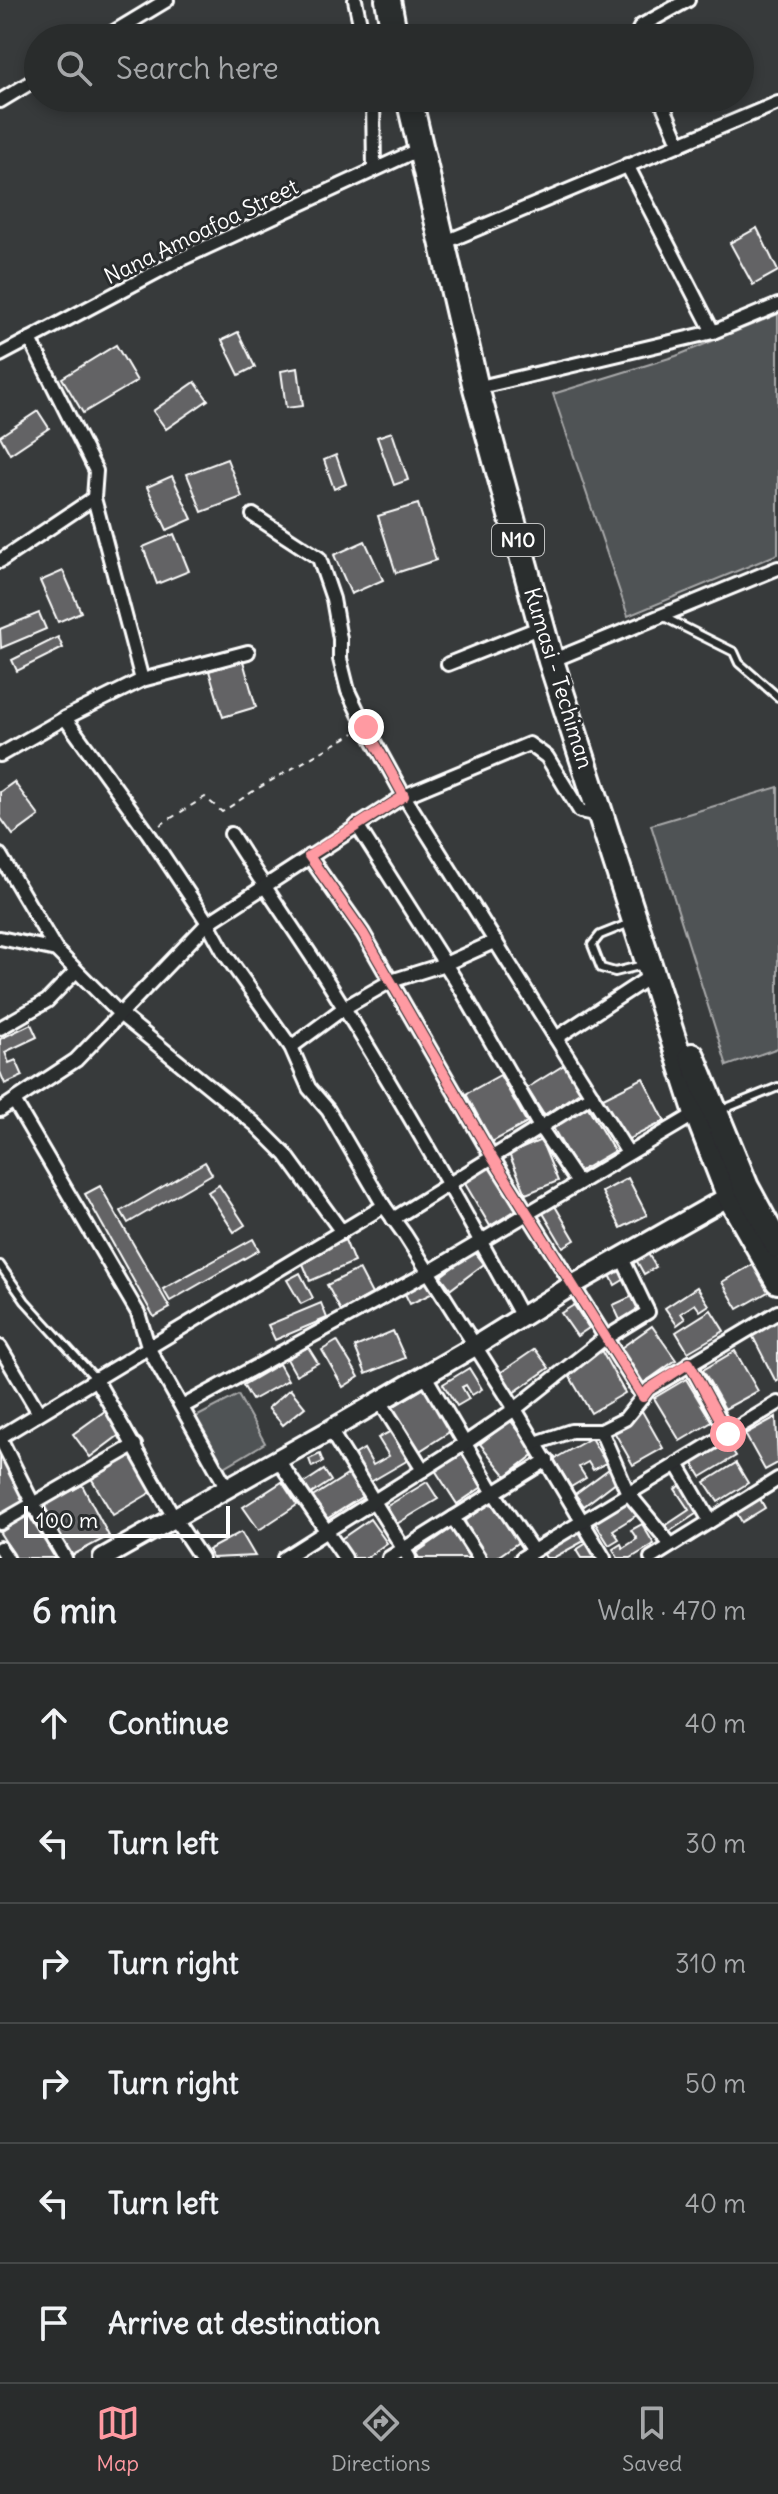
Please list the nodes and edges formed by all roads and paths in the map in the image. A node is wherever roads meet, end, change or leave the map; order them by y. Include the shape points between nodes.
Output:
1 (167, 0) edge
2 (355, 0) edge
3 (388, 0) edge
4 (688, 0) edge
5 (127, 24) edge
6 (360, 24) edge
7 (392, 24) edge
8 (645, 24) edge
9 (24, 86) edge
10 (0, 101) edge
11 (778, 103) edge
12 (373, 112) edge
13 (413, 112) edge
14 (666, 112) edge
15 (680, 145) junction
16 (422, 148) junction
17 (627, 165) junction
18 (374, 170) junction
19 (443, 243) junction
20 (778, 305) edge
21 (713, 332) junction
22 (30, 339) junction
23 (0, 355) edge
24 (476, 388) junction
25 (94, 498) junction
26 (253, 515) dead end
27 (0, 561) edge
28 (778, 568) edge
29 (658, 615) junction
30 (541, 627) junction
31 (248, 652) dead end
32 (551, 661) junction
33 (448, 664) dead end
34 (142, 680) junction
35 (778, 697) edge
36 (65, 718) junction
37 (366, 727) junction
38 (0, 755) edge
39 (404, 796) junction
40 (603, 816) junction
41 (357, 825) junction
42 (148, 833) junction
43 (231, 834) dead end
44 (0, 855) edge
45 (309, 856) junction
46 (263, 887) junction
47 (636, 921) junction
48 (208, 923) junction
49 (0, 938) edge
50 (496, 941) junction
51 (56, 950) junction
52 (445, 964) junction
53 (652, 968) junction
54 (76, 971) junction
55 (391, 981) junction
56 (344, 1009) junction
57 (121, 1015) junction
58 (0, 1028) edge
59 (556, 1038) junction
60 (291, 1047) junction
61 (778, 1087) edge
62 (592, 1095) junction
63 (14, 1101) junction
64 (0, 1110) edge
65 (706, 1113) junction
66 (540, 1127) junction
67 (628, 1153) junction
68 (492, 1157) junction
69 (578, 1183) junction
70 (448, 1185) junction
71 (737, 1191) junction
72 (384, 1206) junction
73 (529, 1213) junction
74 (393, 1219) junction
75 (342, 1232) junction
76 (481, 1241) junction
77 (778, 1246) edge
78 (622, 1258) junction
79 (0, 1265) edge
80 (429, 1272) junction
81 (778, 1281) edge
82 (571, 1286) junction
83 (778, 1312) edge
84 (522, 1317) junction
85 (606, 1339) junction
86 (475, 1346) junction
87 (0, 1347) edge
88 (149, 1349) junction
89 (689, 1363) junction
90 (424, 1374) junction
91 (95, 1378) junction
92 (643, 1397) junction
93 (380, 1401) junction
94 (778, 1403) edge
95 (182, 1407) junction
96 (515, 1409) junction
97 (39, 1413) junction
98 (330, 1430) junction
99 (601, 1431) junction
100 (728, 1434) junction
101 (0, 1438) edge
102 (536, 1443) junction
103 (464, 1444) junction
104 (135, 1445) junction
105 (278, 1460) junction
106 (547, 1460) junction
107 (677, 1464) junction
108 (423, 1470) junction
109 (778, 1479) edge
110 (227, 1488) junction
111 (494, 1493) junction
112 (628, 1493) junction
113 (373, 1503) junction
114 (33, 1504) junction
115 (453, 1518) junction
116 (175, 1519) junction
117 (583, 1521) junction
118 (710, 1521) junction
119 (0, 1523) edge
120 (327, 1531) junction
121 (671, 1545) junction
122 (0, 1548) edge
123 (406, 1553) edge
124 (528, 1555) edge
125 (7, 1558) edge
126 (65, 1558) edge
127 (103, 1558) edge
128 (115, 1558) edge
129 (193, 1558) edge
130 (201, 1558) edge
131 (284, 1558) edge
132 (345, 1558) edge
133 (389, 1558) edge
134 (479, 1558) edge
135 (604, 1558) edge
136 (651, 1558) edge

1 - 5 street
2 - 6 street
3 - 7 highway
4 - 8 street
9 - 10 street
11 - 15 street
12 - 18 street
13 - 16 highway, Kumasi - Techiman / N10
14 - 15 street
15 - 17 street
16 - 18 street, Nana Amoafoa Street
16 - 19 highway, Kumasi - Techiman / N10
17 - 19 street
17 - 21 street
18 - 22 street, Nana Amoafoa Street via 179,260
19 - 24 highway, Kumasi - Techiman / N10
20 - 21 street
21 - 24 street
22 - 23 street, Nana Amoafoa Street
22 - 25 street via 96,471
24 - 30 highway, Kumasi - Techiman / N10
25 - 27 street
25 - 34 street
26 - 37 street via 319,558 333,599 348,691
28 - 29 street
29 - 32 street
29 - 35 lane via 734,652 739,663
30 - 32 highway, Kumasi - Techiman / N10
30 - 33 street
31 - 34 street
32 - 40 highway, Kumasi - Techiman / N10
34 - 36 street
36 - 38 street
36 - 42 street
37 - 39 street
37 - 42 path via 222,812 205,797
39 - 40 street via 529,744 547,757 580,811
39 - 41 street
39 - 50 street
40 - 47 highway, Kumasi - Techiman / N10
41 - 45 street
41 - 52 street
42 - 48 street
43 - 46 street
44 - 51 street
45 - 46 street
45 - 55 street
46 - 48 street
46 - 56 street
47 - 53 highway, Kumasi - Techiman / N10
47 - 53 lane via 600,935 592,945 601,968
48 - 57 street
48 - 60 street
49 - 51 street
50 - 52 street
50 - 59 street
51 - 54 street
52 - 55 street
52 - 66 street
53 - 59 street
53 - 65 highway, N10 via 680,1066
54 - 57 street
54 - 58 street via 47,1001
55 - 56 street
55 - 68 street
56 - 60 street
56 - 70 street
57 - 63 street via 76,1060
57 - 75 street via 255,1124 286,1155
59 - 62 street
60 - 72 street via 309,1088 328,1110
61 - 65 lane
62 - 66 street
62 - 67 street
63 - 64 street
63 - 88 street via 138,1313
65 - 67 street
65 - 71 highway, N10
66 - 68 street
66 - 69 street
67 - 69 street
68 - 70 street
68 - 73 street
69 - 73 street
70 - 74 street
70 - 76 street
71 - 77 highway, N10
71 - 78 street
71 - 81 highway, N10
72 - 74 street
72 - 75 street
73 - 76 street
73 - 82 street
74 - 80 street
75 - 88 street
76 - 80 street
76 - 84 street
78 - 82 street
78 - 85 street via 648,1312
79 - 91 lane via 25,1301
80 - 86 street
80 - 95 street
82 - 84 street
82 - 85 street
83 - 89 street
84 - 86 street
85 - 92 street
85 - 96 street
86 - 90 street
86 - 96 street
87 - 97 street
88 - 91 street
88 - 95 street
89 - 92 street
89 - 100 street
90 - 93 street
90 - 103 street
91 - 97 street
91 - 104 street
92 - 99 street via 625,1419
93 - 98 street
93 - 108 street
94 - 100 street
95 - 110 street
96 - 102 street
96 - 103 street
97 - 101 street
98 - 105 street
98 - 113 street
99 - 102 street via 571,1431
99 - 112 street
100 - 107 street
101 - 114 street
102 - 106 street
103 - 108 street
103 - 111 street
104 - 114 street
104 - 116 street
105 - 110 street
105 - 120 street
106 - 111 street
106 - 117 street
107 - 112 street
107 - 118 street
108 - 113 street
109 - 118 street
110 - 116 street
111 - 115 street
111 - 124 street
112 - 117 street
112 - 121 street
113 - 120 street
113 - 123 street
114 - 119 street
114 - 126 street
115 - 123 street
115 - 134 street
116 - 127 street
116 - 130 street
117 - 124 street
117 - 135 street
118 - 121 street
120 - 131 street
120 - 132 street
121 - 136 street
122 - 125 street
123 - 133 street
128 - 129 street via 173,1526

